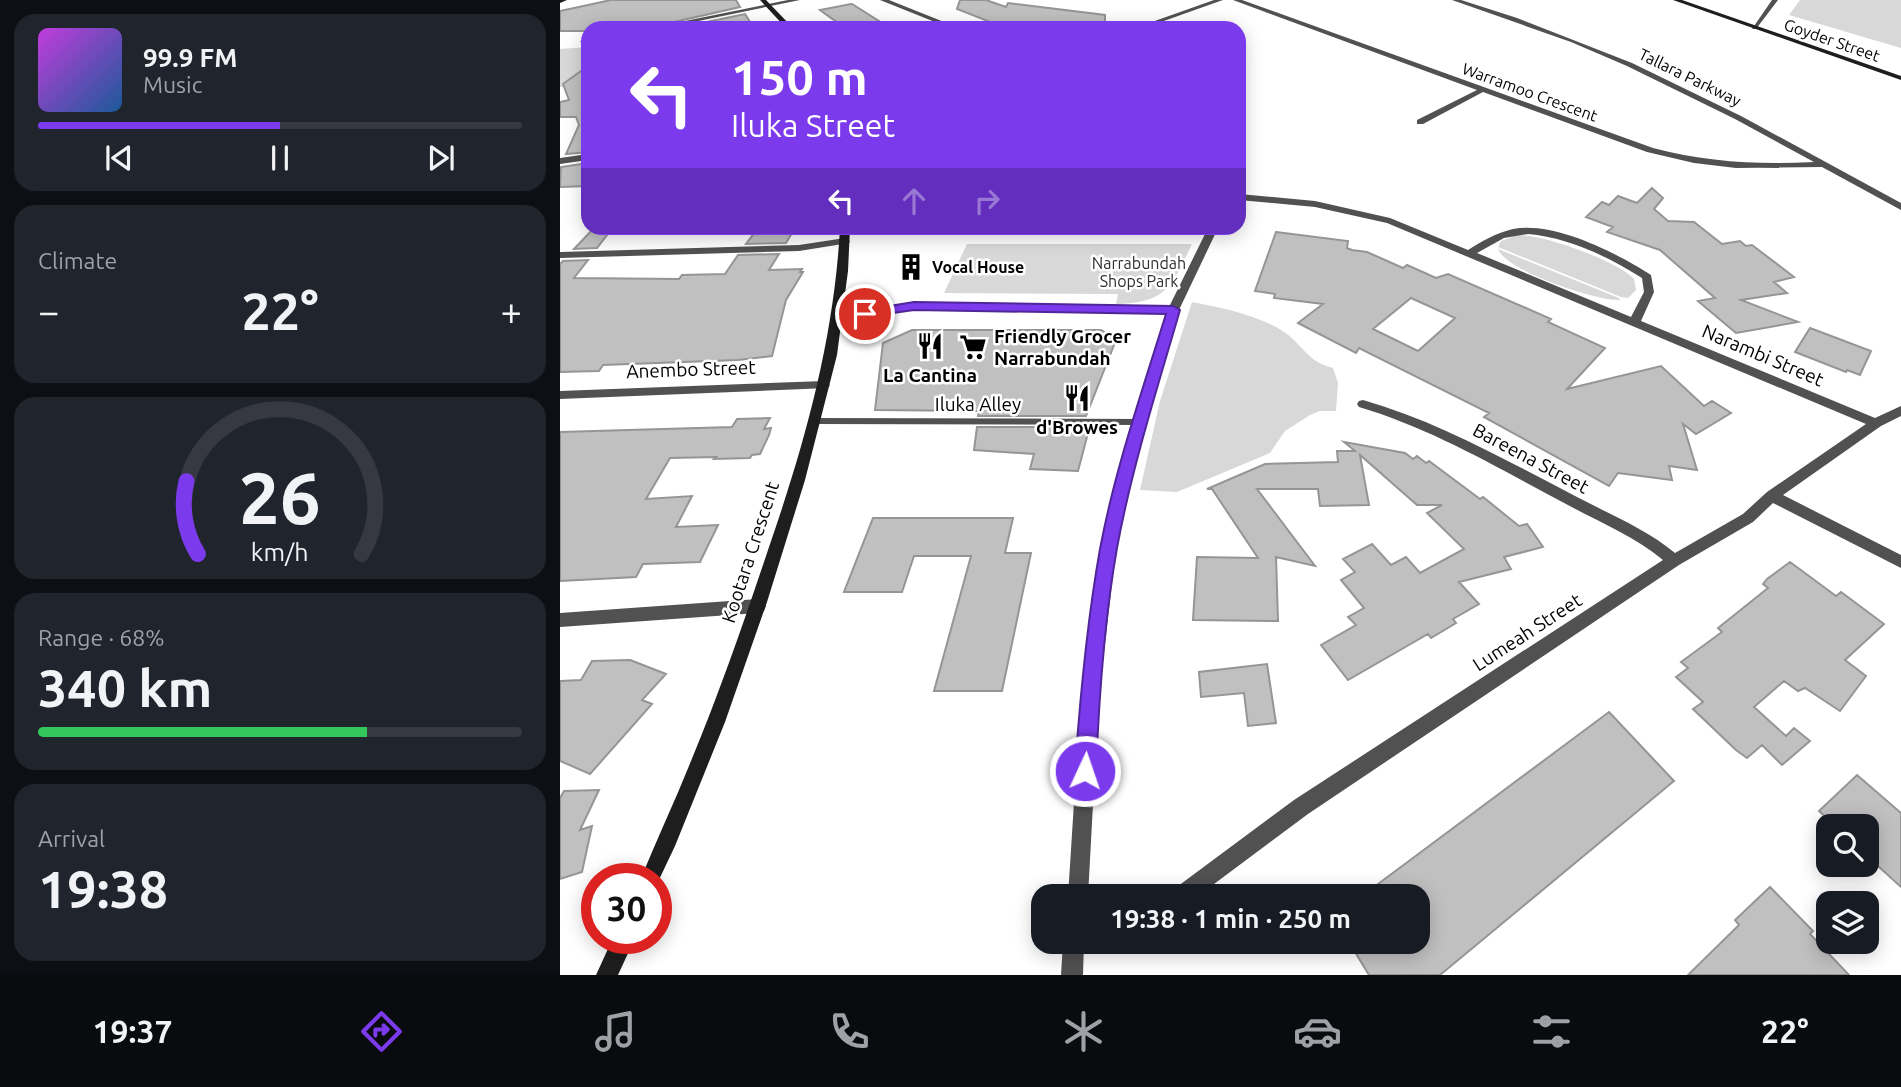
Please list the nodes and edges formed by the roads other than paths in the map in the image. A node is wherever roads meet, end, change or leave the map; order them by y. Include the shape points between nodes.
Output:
1 (763, 0) edge
2 (797, 0) edge
3 (883, 0) edge
4 (1220, 0) edge
5 (1236, 0) edge
6 (1455, 0) edge
7 (1676, 0) edge
8 (1775, 0) edge
9 (769, 5) junction
10 (689, 21) edge
11 (784, 21) edge
12 (938, 21) edge
13 (1158, 21) edge
14 (1754, 28) junction
15 (1901, 78) edge
16 (1482, 90) junction
17 (1420, 122) dead end
18 (581, 158) edge
19 (560, 161) edge
20 (1824, 163) junction
21 (1246, 198) edge
22 (1901, 207) edge
23 (842, 235) edge
24 (845, 235) edge
25 (1210, 235) edge
26 (1470, 253) junction
27 (560, 255) edge
28 (1173, 310) junction
29 (840, 317) junction
30 (1635, 321) junction
31 (824, 385) junction
32 (560, 395) edge
33 (1363, 404) dead end
34 (1901, 410) edge
35 (815, 421) junction
36 (1141, 422) junction
37 (1877, 423) junction
38 (1772, 496) junction
39 (1674, 561) junction
40 (1901, 562) edge
41 (758, 606) junction
42 (560, 620) edge
43 (658, 863) edge
44 (1079, 884) edge
45 (1197, 884) edge
46 (617, 954) edge
47 (1073, 954) edge
48 (607, 975) edge
49 (1072, 975) edge

1 - 9 street
2 - 9 street
3 - 12 street
4 - 13 street
5 - 16 street, Warramoo Crescent
6 - 20 street, Tallara Parkway via 1595,48 1728,110
7 - 14 street, Goyder Street
8 - 14 street
9 - 10 street
9 - 11 street
14 - 15 street, Goyder Street
16 - 17 street
16 - 20 street, Warramoo Crescent via 1687,160 1750,167
18 - 19 street
20 - 22 street, Tallara Parkway
21 - 26 street, Narambi Street via 1350,210
23 - 27 street via 799,248
24 - 29 street, Kootara Crescent
25 - 28 street
26 - 30 street, Narambi Street
26 - 30 street via 1499,235 1536,230 1605,254 1647,277 1649,292
28 - 29 street via 914,306
28 - 36 street
29 - 31 street, Kootara Crescent
30 - 37 street, Narambi Street
31 - 32 street, Anembo Street
31 - 35 street, Kootara Crescent
33 - 39 street, Bareena Street via 1438,430 1627,530
34 - 37 street, Lumeah Street
35 - 36 lane, Iluka Alley
35 - 41 street, Kootara Crescent
36 - 44 street via 1109,549 1090,695
37 - 38 street, Lumeah Street
38 - 39 street, Lumeah Street via 1748,518
38 - 40 street
39 - 45 street, Lumeah Street via 1301,807
41 - 42 street
41 - 43 street, Kootara Crescent via 693,786
46 - 48 street
47 - 49 street

